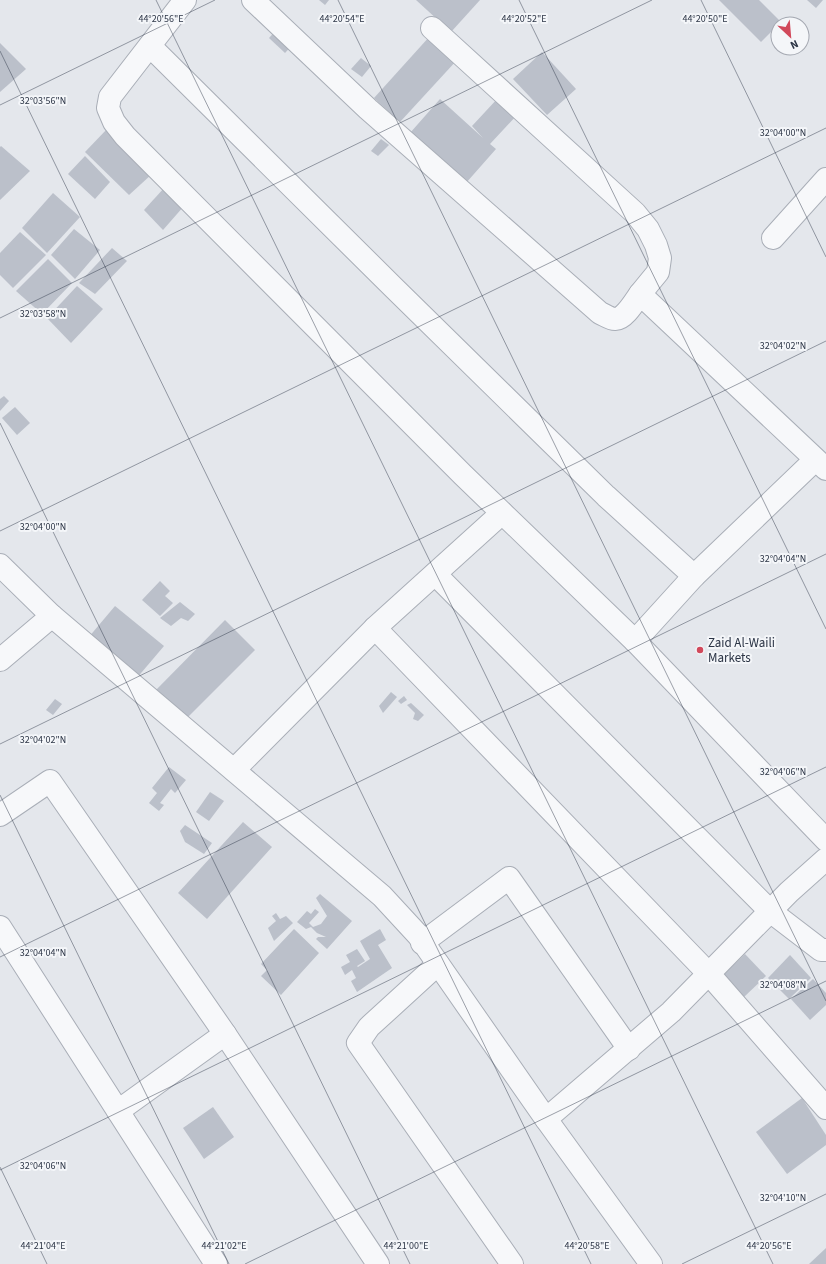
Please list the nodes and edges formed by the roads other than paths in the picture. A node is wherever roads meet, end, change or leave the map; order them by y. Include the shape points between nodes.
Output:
1 (253, 0) edge
2 (179, 2) edge
3 (432, 28) dead end
4 (150, 46) junction
5 (826, 179) edge
6 (773, 238) dead end
7 (640, 294) junction
8 (821, 464) edge
9 (502, 513) junction
10 (0, 565) edge
11 (436, 574) junction
12 (694, 576) junction
13 (52, 616) junction
14 (375, 628) junction
15 (635, 641) junction
16 (0, 660) edge
17 (234, 770) junction
18 (0, 815) edge
19 (826, 840) edge
20 (826, 859) edge
21 (770, 911) junction
22 (0, 927) edge
23 (422, 943) junction
24 (826, 950) edge
25 (438, 964) junction
26 (709, 974) junction
27 (225, 1034) junction
28 (629, 1049) junction
29 (826, 1108) edge
30 (118, 1111) junction
31 (546, 1119) junction
32 (216, 1264) edge
33 (378, 1264) edge
34 (512, 1264) edge
35 (651, 1264) edge

1 - 7 street via 368,109 600,313 616,320 622,317
2 - 4 street
3 - 7 street via 635,213 648,230 660,258 658,272
4 - 9 street via 110,97 108,108 114,122 125,136
4 - 12 street via 606,496
5 - 6 street
7 - 8 street
8 - 12 street
9 - 11 street
9 - 15 street
10 - 13 street
11 - 14 street
11 - 21 street
12 - 15 street
13 - 16 street
13 - 17 street
14 - 17 street
14 - 26 street
15 - 19 street
17 - 23 street via 382,896 418,935
18 - 27 street via 50,781
20 - 21 street
21 - 24 street via 821,950
21 - 26 street
22 - 30 street
23 - 25 street
23 - 28 street via 508,878
25 - 31 street
25 - 34 street via 369,1027 358,1044
26 - 28 street
26 - 29 street
27 - 30 street
27 - 33 street
28 - 31 street
30 - 32 street
31 - 35 street

